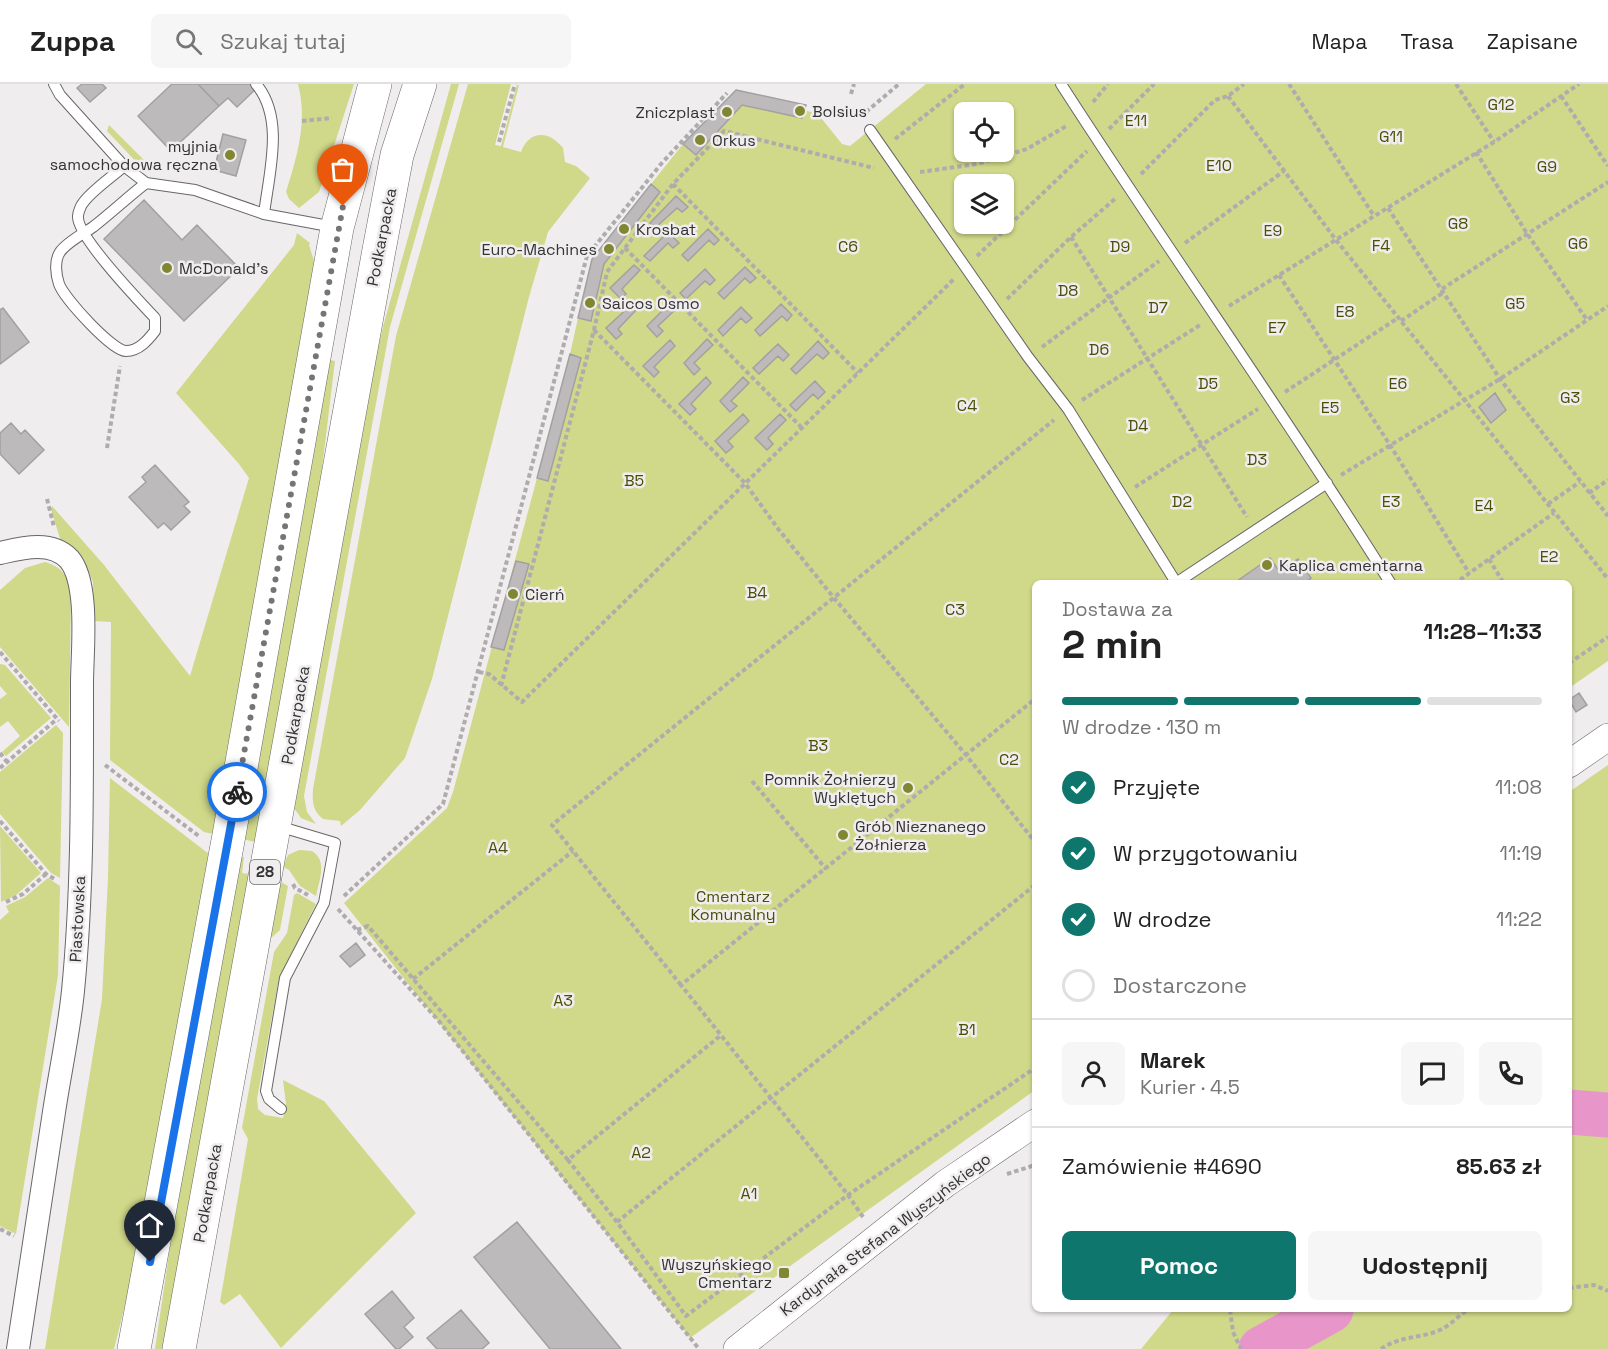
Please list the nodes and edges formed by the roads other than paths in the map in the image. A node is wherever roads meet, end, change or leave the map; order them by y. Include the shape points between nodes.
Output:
1 (54, 84) edge
2 (256, 84) edge
3 (375, 84) edge
4 (420, 84) edge
5 (1061, 84) edge
6 (870, 130) dead end
7 (124, 166) junction
8 (146, 183) junction
9 (264, 214) junction
10 (338, 228) junction
11 (84, 234) junction
12 (1327, 483) junction
13 (0, 552) edge
14 (1175, 580) edge
15 (1181, 580) edge
16 (1388, 580) edge
17 (1608, 737) edge
18 (1572, 762) edge
19 (275, 825) junction
20 (281, 1109) dead end
21 (1032, 1125) edge
22 (18, 1349) edge
23 (134, 1349) edge
24 (179, 1349) edge
25 (737, 1349) edge

1 - 7 lane
2 - 9 lane via 265,94 274,126
3 - 10 main road
4 - 19 main road, Podkarpacka / 28 via 397,155
5 - 12 lane
6 - 14 lane via 1068,409
7 - 8 lane
7 - 11 lane via 82,203 78,216
8 - 9 lane via 195,190
8 - 11 lane
9 - 10 lane
10 - 23 main road
11 - 11 lane via 154,318 155,331 137,349 123,351 113,346 59,284 56,267 60,253
12 - 15 lane
12 - 16 lane
13 - 22 street, Piastowska via 39,547 56,550 69,559 81,589 82,747 73,992
17 - 18 street
19 - 20 lane via 335,843 329,904 285,978 267,1091 269,1099
19 - 24 main road, Podkarpacka / 28
21 - 25 street, Kardynała Stefana Wyszyńskiego via 945,1184

